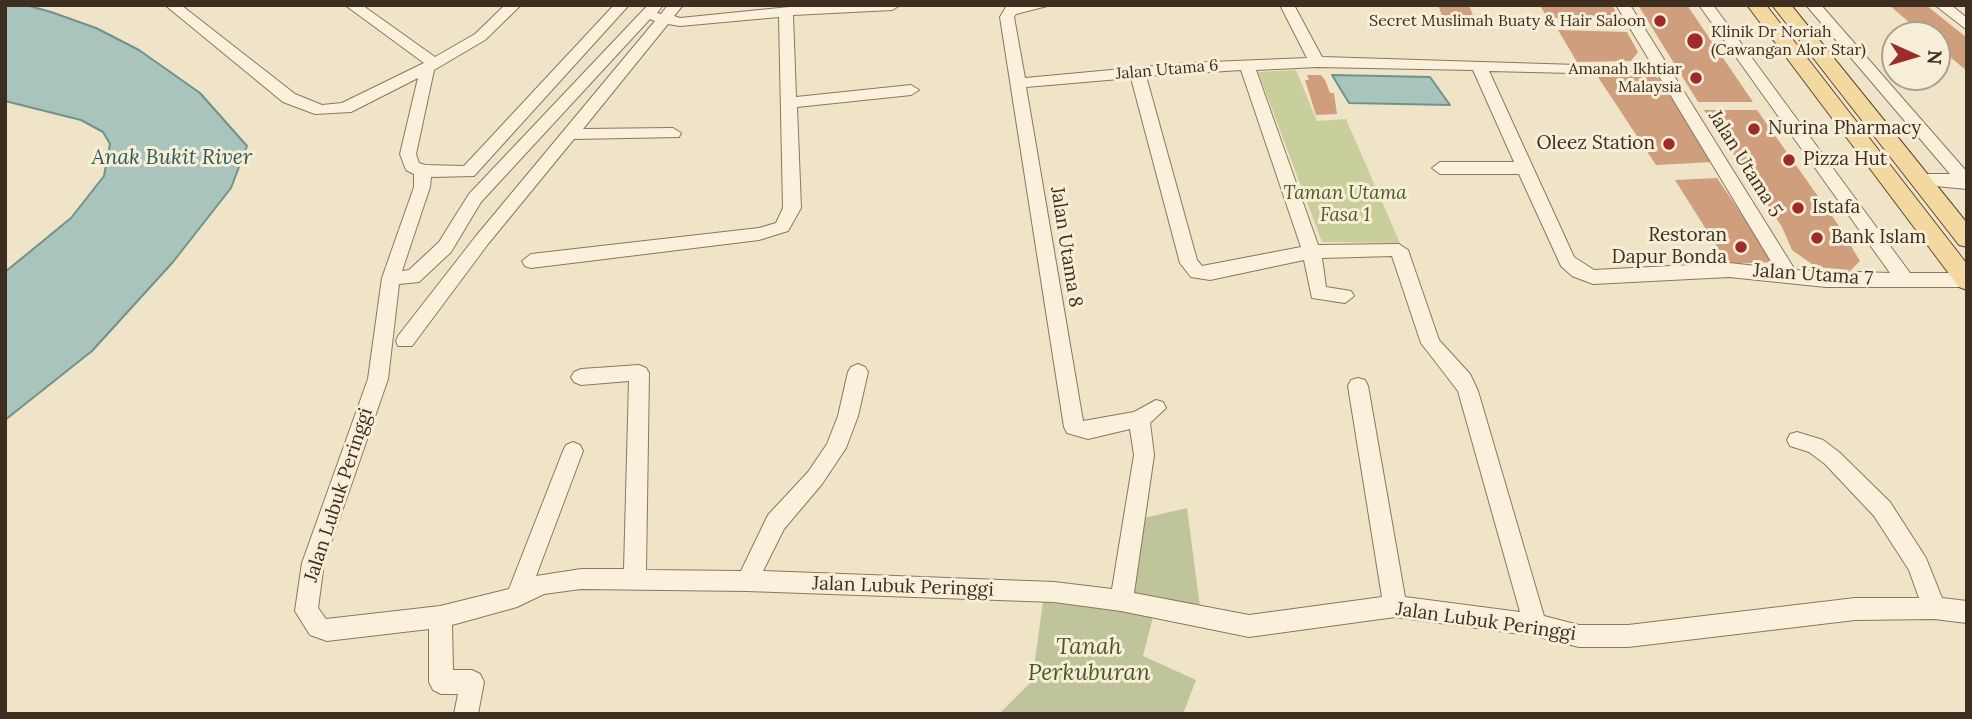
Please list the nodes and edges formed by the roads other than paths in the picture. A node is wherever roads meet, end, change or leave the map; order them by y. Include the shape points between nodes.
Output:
1 (203, 5) edge
2 (352, 5) edge
3 (514, 5) edge
4 (622, 5) edge
5 (676, 5) edge
6 (1044, 5) edge
7 (1287, 5) edge
8 (1623, 5) edge
9 (1706, 5) edge
10 (1756, 5) edge
11 (1781, 5) edge
12 (1813, 5) edge
13 (1942, 5) edge
14 (836, 6) edge
15 (892, 6) edge
16 (178, 9) edge
17 (786, 11) junction
18 (656, 13) edge
19 (1967, 26) edge
20 (1317, 62) junction
21 (1246, 64) junction
22 (1479, 65) junction
23 (430, 66) junction
24 (1572, 68) dead end
25 (1136, 72) junction
26 (1018, 83) junction
27 (911, 90) dead end
28 (789, 103) junction
29 (673, 132) dead end
30 (568, 134) junction
31 (1440, 168) dead end
32 (1525, 168) junction
33 (423, 170) junction
34 (468, 172) junction
35 (1920, 180) junction
36 (1966, 182) edge
37 (475, 198) junction
38 (1967, 239) edge
39 (1312, 252) junction
40 (531, 261) dead end
41 (1788, 274) junction
42 (402, 278) junction
43 (1905, 280) junction
44 (1966, 280) edge
45 (450, 282) junction
46 (1345, 296) dead end
47 (405, 341) dead end
48 (858, 372) dead end
49 (581, 377) dead end
50 (1358, 386) dead end
51 (1797, 440) dead end
52 (573, 451) dead end
53 (635, 580) junction
54 (747, 581) junction
55 (517, 597) junction
56 (1121, 601) junction
57 (1395, 606) junction
58 (1934, 608) junction
59 (1967, 612) edge
60 (440, 617) junction
61 (1535, 625) junction
62 (466, 714) edge

1 - 16 street
2 - 23 street
3 - 23 street via 481,37
4 - 34 street
5 - 18 street
6 - 26 street, Jalan Utama 8 via 1011,10 1007,17
7 - 20 street
8 - 41 street, Jalan Utama 5
9 - 43 street
10 - 44 main road
11 - 35 main road
12 - 36 street
13 - 19 street
14 - 15 street
14 - 17 street
16 - 23 street via 289,98 312,109 345,108
17 - 18 street via 680,22
17 - 28 street
18 - 30 street
18 - 37 street
20 - 21 street, Jalan Utama 6
20 - 22 street
21 - 25 street, Jalan Utama 6
21 - 39 street
22 - 24 street
22 - 32 street, Jalan Utama 7
23 - 33 street via 408,154 412,166
25 - 26 street, Jalan Utama 6
25 - 39 street via 1189,263 1197,272
26 - 56 street, Jalan Utama 8 via 1074,427 1088,430 1147,413
27 - 28 street
28 - 40 street via 792,208 782,227 760,234
29 - 30 street
30 - 45 street
31 - 32 street
32 - 41 street, Jalan Utama 7 via 1567,261 1578,271 1593,277 1720,270
33 - 34 street
33 - 42 street, Jalan Lubuk Peringgi
34 - 37 street
35 - 36 street
35 - 38 main road
37 - 42 street via 445,247
39 - 46 street via 1318,293
39 - 61 street via 1399,250 1431,343 1468,391
41 - 43 street, Jalan Utama 7 via 1826,280
42 - 45 street
42 - 60 street, Jalan Lubuk Peringgi via 378,379 313,563 306,611 318,627 327,630
43 - 44 street, Jalan Utama 7
45 - 47 street
48 - 54 street via 836,448 776,522
49 - 53 street via 639,373
50 - 57 street
51 - 58 street via 1832,458 1882,509 1918,565
52 - 55 street
53 - 54 street, Jalan Lubuk Peringgi
53 - 55 street, Jalan Lubuk Peringgi via 562,580 541,584
54 - 56 street, Jalan Lubuk Peringgi via 1054,592
55 - 60 street, Jalan Lubuk Peringgi
56 - 57 street, Jalan Lubuk Peringgi via 1249,626
57 - 61 street, Jalan Lubuk Peringgi
58 - 59 street, Jalan Lubuk Peringgi
58 - 61 street, Jalan Lubuk Peringgi via 1855,609 1628,636 1579,636
60 - 62 street via 440,682 472,682

